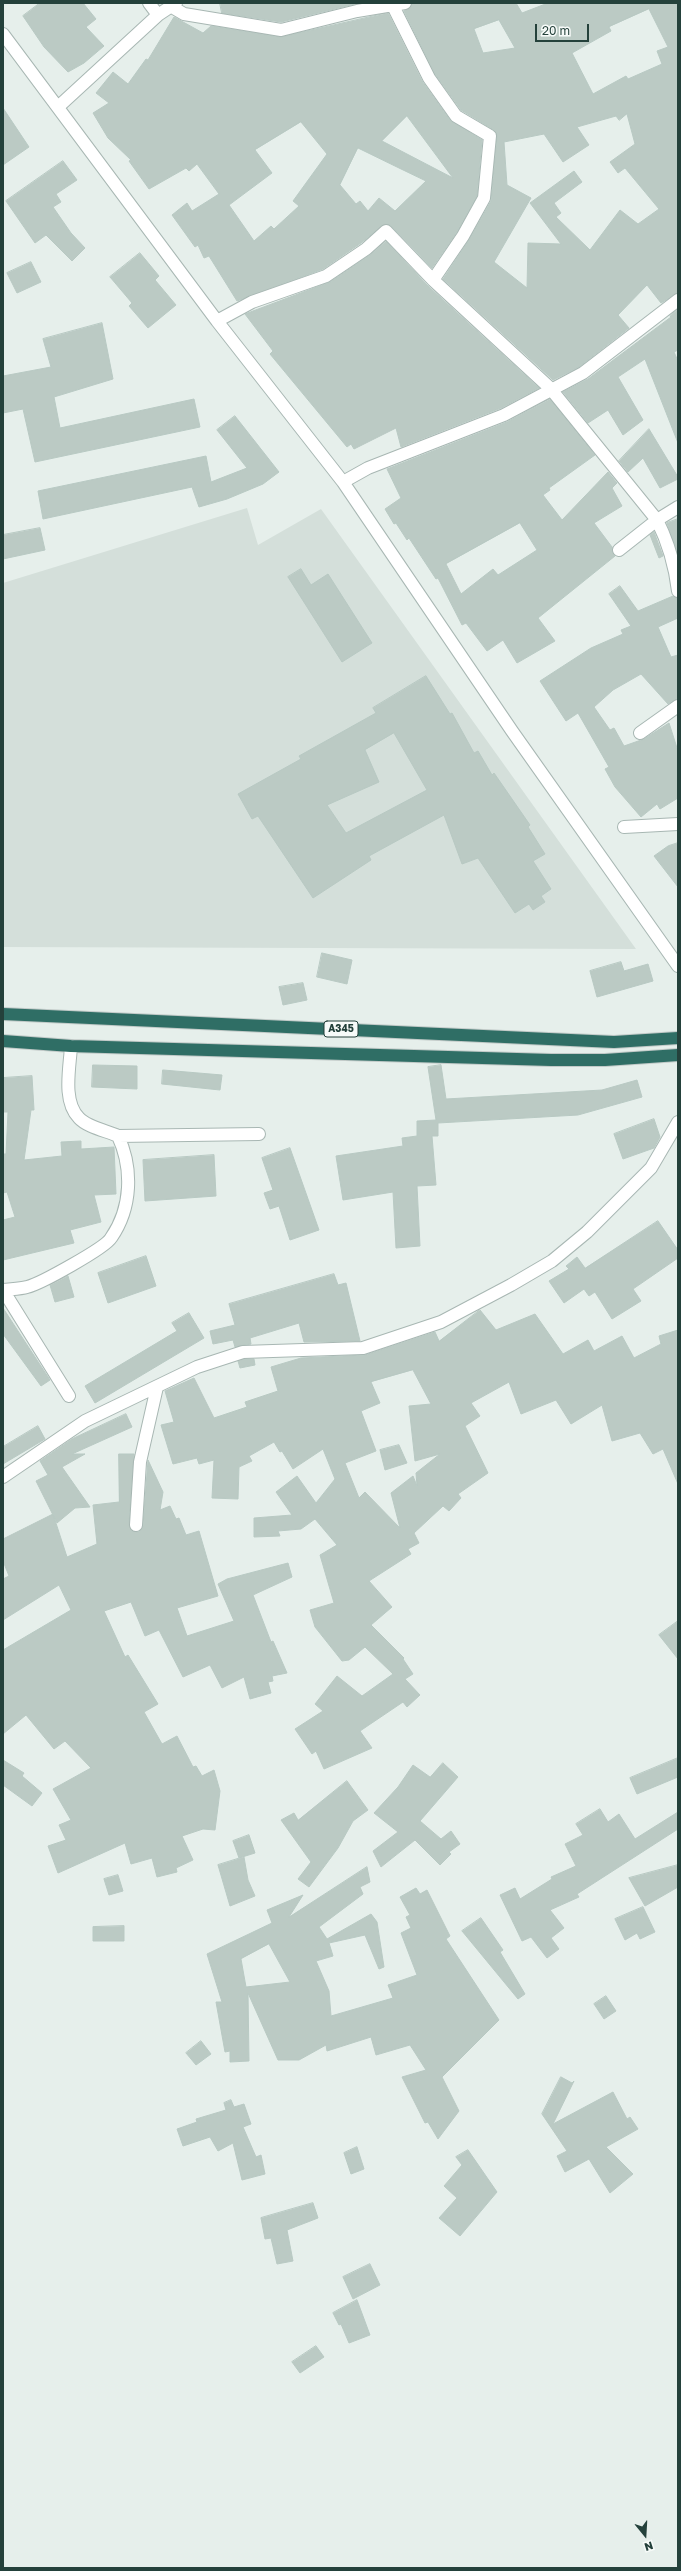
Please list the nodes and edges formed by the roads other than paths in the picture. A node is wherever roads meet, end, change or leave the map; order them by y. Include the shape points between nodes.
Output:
1 (149, 3) edge
2 (399, 4) edge
3 (174, 5) edge
4 (158, 15) junction
5 (3, 34) edge
6 (58, 107) junction
7 (433, 280) junction
8 (678, 300) edge
9 (217, 321) junction
10 (550, 388) junction
11 (343, 482) junction
12 (678, 507) edge
13 (658, 520) junction
14 (619, 550) dead end
15 (678, 591) edge
16 (678, 706) edge
17 (640, 733) dead end
18 (678, 824) edge
19 (624, 827) dead end
20 (678, 966) edge
21 (3, 1014) edge
22 (678, 1038) edge
23 (3, 1042) edge
24 (72, 1046) junction
25 (678, 1055) edge
26 (678, 1122) edge
27 (259, 1134) dead end
28 (118, 1136) junction
29 (3, 1290) edge
30 (157, 1387) junction
31 (69, 1396) dead end
32 (3, 1477) edge
33 (136, 1525) dead end

1 - 4 street
2 - 3 street via 357,11 281,30 184,14
2 - 7 street via 429,78 456,116 490,136 484,198 463,236
3 - 4 street
4 - 6 street
5 - 6 street
6 - 9 street
7 - 9 street via 386,231 366,249 326,276 252,302
7 - 10 street
8 - 10 street via 583,373
9 - 11 street
10 - 11 street via 504,415 368,468
10 - 13 street
11 - 20 street via 512,731
12 - 13 street
13 - 14 street
13 - 15 street via 675,563
16 - 17 street
18 - 19 street
21 - 22 highway, A345 via 614,1042
23 - 24 highway, A345
24 - 25 highway, A345 via 551,1060 605,1060
24 - 28 street via 69,1096 72,1109 79,1119
26 - 30 street via 651,1168 587,1232 552,1261 448,1318 363,1348 243,1352 197,1367
27 - 28 street
28 - 29 street via 125,1151 129,1176 125,1208 111,1239 81,1260 28,1287
29 - 31 street
30 - 32 street via 86,1421
30 - 33 street via 140,1462

